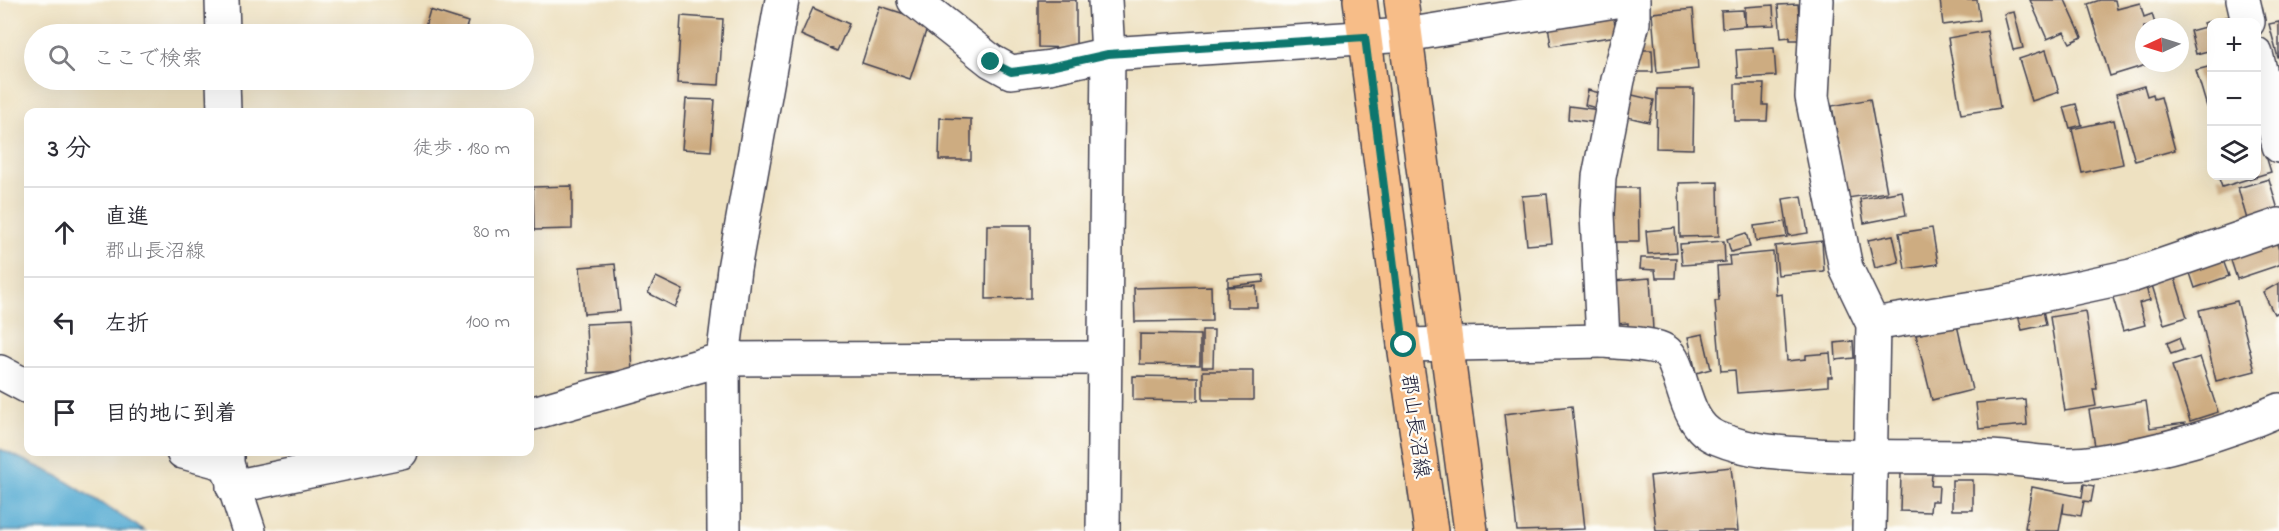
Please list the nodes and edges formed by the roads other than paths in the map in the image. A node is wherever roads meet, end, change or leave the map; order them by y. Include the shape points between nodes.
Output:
1 (222, 0) edge
2 (782, 0) edge
3 (914, 0) edge
4 (1105, 0) edge
5 (1360, 0) edge
6 (1401, 0) edge
7 (1621, 0) edge
8 (1633, 0) edge
9 (1817, 0) edge
10 (2243, 0) edge
11 (2247, 18) edge
12 (223, 24) edge
13 (1406, 35) junction
14 (1365, 37) junction
15 (1108, 54) junction
16 (2260, 72) edge
17 (223, 90) edge
18 (224, 108) edge
19 (2279, 146) edge
20 (2279, 225) edge
21 (1873, 324) junction
22 (1603, 341) junction
23 (1404, 345) junction
24 (1446, 345) junction
25 (1104, 358) junction
26 (723, 359) junction
27 (0, 372) edge
28 (24, 385) edge
29 (2279, 410) edge
30 (534, 413) edge
31 (194, 456) edge
32 (358, 456) edge
33 (1872, 458) junction
34 (229, 468) edge
35 (249, 531) edge
36 (724, 531) edge
37 (1103, 531) edge
38 (1431, 531) edge
39 (1471, 531) edge
40 (1869, 531) edge

1 - 12 street
2 - 26 street via 734,269
3 - 15 street via 991,62 1011,72
4 - 15 street
5 - 14 main road, 郡山長沼線
6 - 13 main road, 郡山長沼線
7 - 13 street
8 - 22 street via 1633,22 1599,177
9 - 21 street via 1812,97 1846,268
10 - 11 street
13 - 14 street
13 - 24 main road, 郡山長沼線
14 - 15 street
14 - 23 main road, 郡山長沼線
15 - 25 street
16 - 19 street
17 - 18 street
20 - 21 street via 2131,276 2004,303
21 - 33 street
22 - 24 street
22 - 33 street via 1660,348 1669,353 1686,402 1714,438 1760,450
23 - 24 street
23 - 38 main road, 郡山長沼線
24 - 39 main road, 郡山長沼線
25 - 26 street
25 - 37 street
26 - 30 street
26 - 36 street
27 - 28 street
29 - 33 street via 2189,441 2096,462 2050,465 1990,457
31 - 34 street
32 - 34 street
33 - 40 street
34 - 35 street

